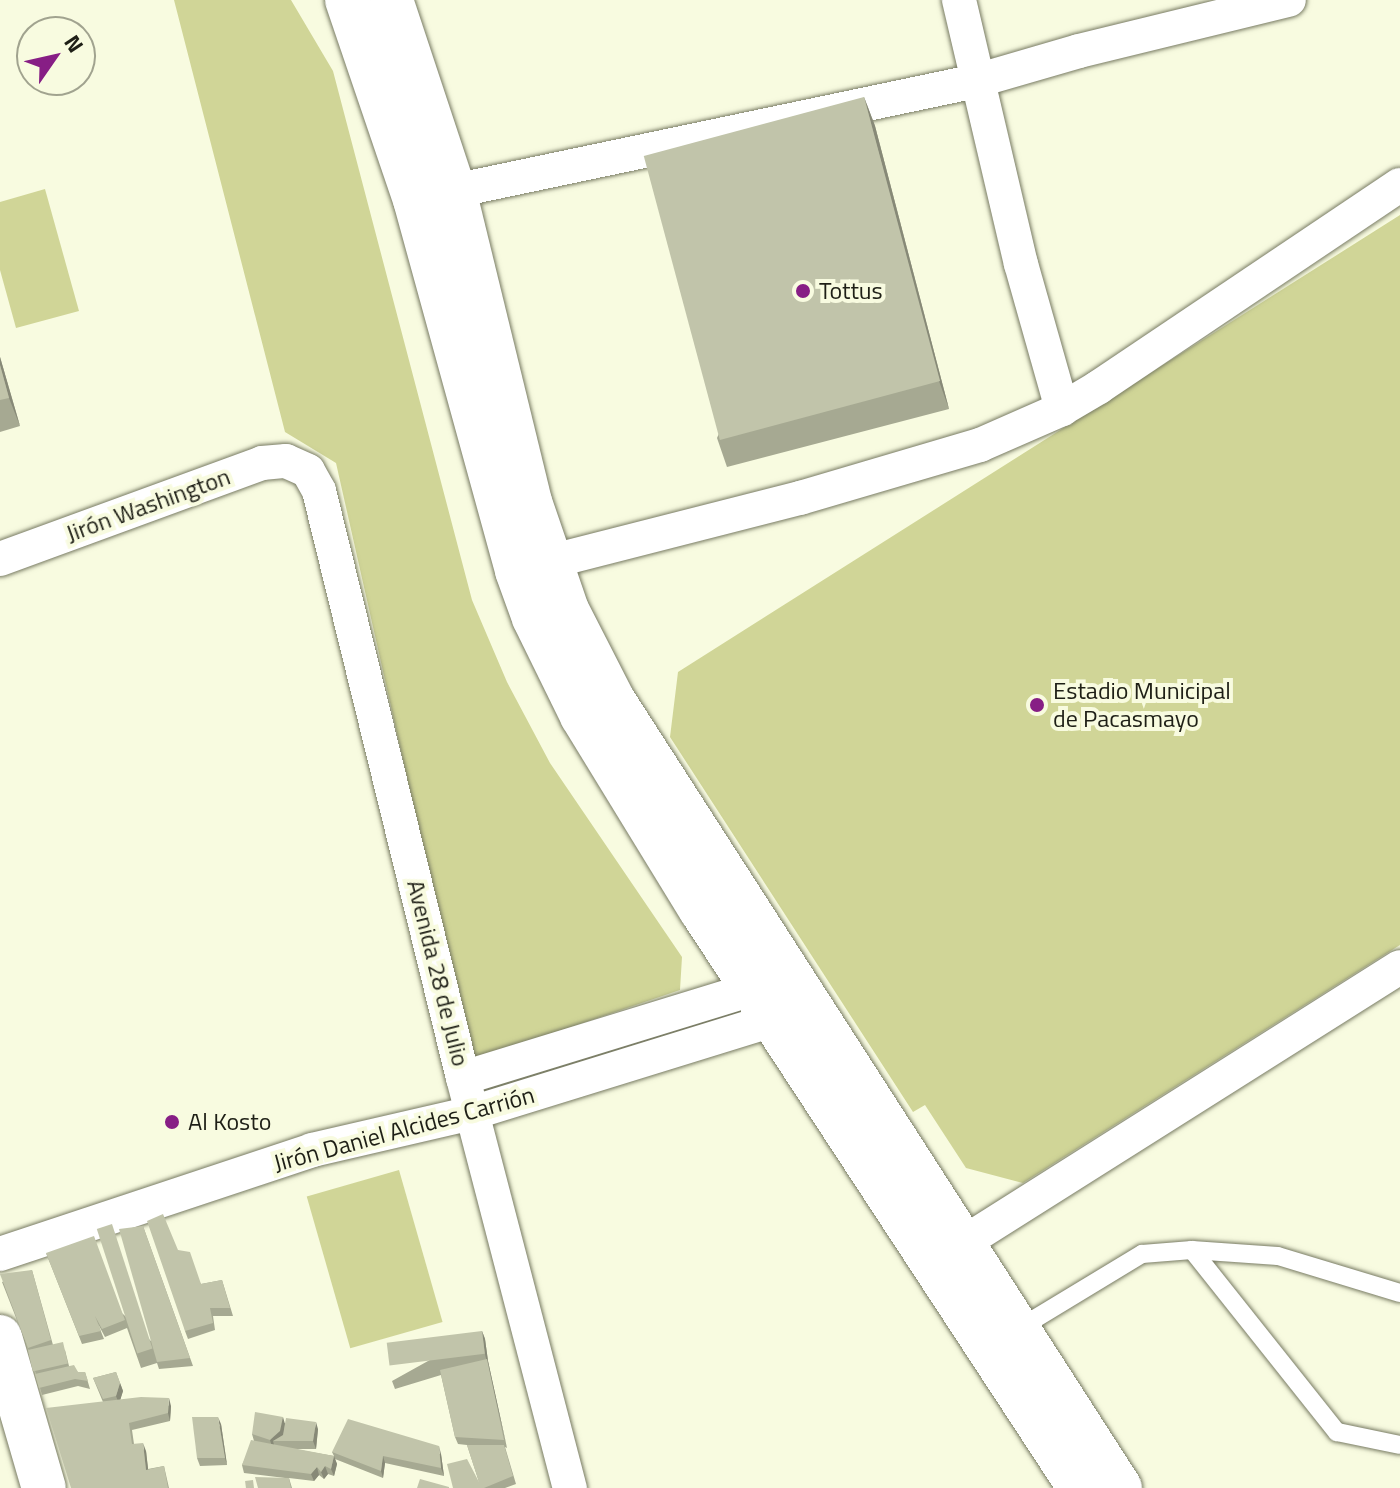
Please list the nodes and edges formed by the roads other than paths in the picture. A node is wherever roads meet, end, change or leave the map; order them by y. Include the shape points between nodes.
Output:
1 (347, 0) edge
2 (391, 0) edge
3 (959, 0) edge
4 (1289, 0) edge
5 (976, 81) junction
6 (1400, 185) edge
7 (434, 195) junction
8 (1062, 409) junction
9 (298, 464) joint
10 (0, 559) edge
11 (533, 566) junction
12 (1400, 967) edge
13 (779, 994) junction
14 (463, 1078) junction
15 (472, 1113) junction
16 (1192, 1250) junction
17 (947, 1253) junction
18 (0, 1254) edge
19 (1400, 1293) edge
20 (0, 1337) edge
21 (1003, 1338) junction
22 (1400, 1445) edge
23 (562, 1484) edge
24 (44, 1488) edge
25 (1080, 1488) edge
26 (1120, 1488) edge

1 - 7 main road
2 - 7 main road
3 - 5 street
4 - 5 street
5 - 7 street
5 - 8 street
6 - 8 street
7 - 11 main road via 530,502
8 - 11 street via 980,445
9 - 10 street, Jirón Washington via 262,463
9 - 14 street, Avenida 28 de Julio via 319,491
11 - 13 main road via 567,610
12 - 17 street
13 - 14 street, Jirón Daniel Alcides Carrión
13 - 15 street, Jirón Daniel Alcides Carrión
13 - 17 main road
14 - 15 street, Avenida 28 de Julio
15 - 18 street, Jirón Daniel Alcides Carrión via 312,1150
15 - 23 street, Avenida 28 de Julio
16 - 19 lane via 1278,1256
16 - 21 lane via 1142,1254
16 - 22 lane via 1337,1432
17 - 21 main road
20 - 24 main road
21 - 25 main road
21 - 26 main road

